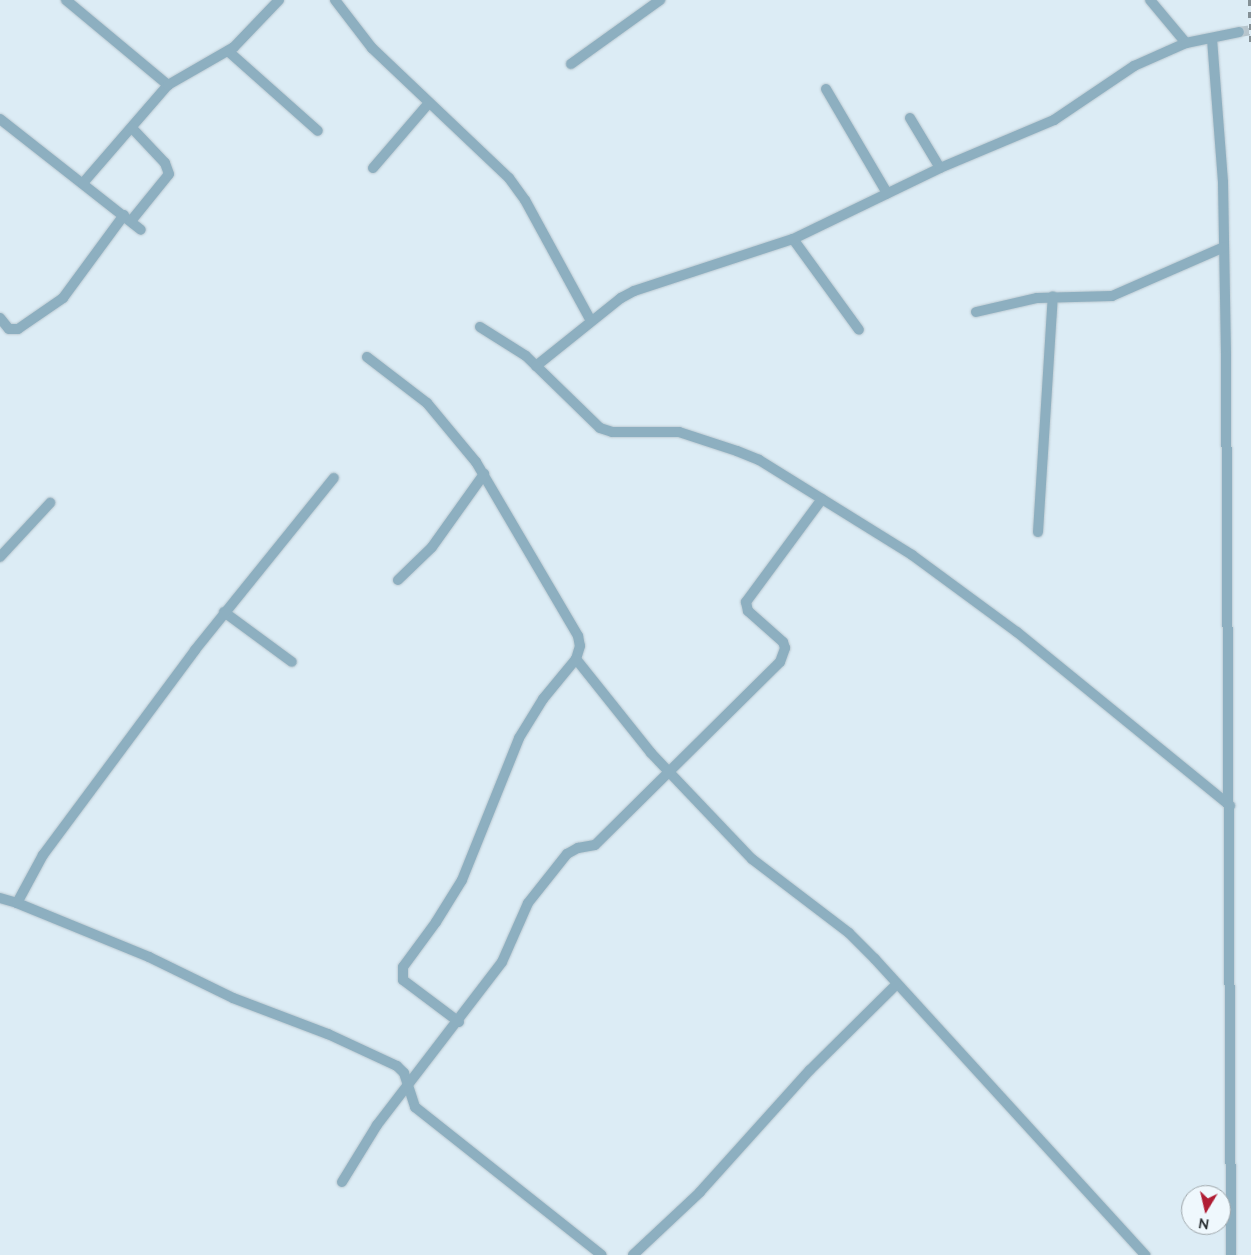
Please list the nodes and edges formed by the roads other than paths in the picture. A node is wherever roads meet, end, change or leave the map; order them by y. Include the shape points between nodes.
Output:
1 (66, 0) edge
2 (279, 0) edge
3 (335, 0) edge
4 (660, 0) edge
5 (1150, 0) edge
6 (1238, 32) tunnel mouth
7 (1212, 39) junction
8 (1186, 43) junction
9 (228, 51) junction
10 (571, 64) dead end
11 (168, 85) junction
12 (826, 89) dead end
13 (429, 103) junction
14 (910, 118) dead end
15 (0, 119) edge
16 (132, 128) junction
17 (318, 131) dead end
18 (373, 168) dead end
19 (940, 168) junction
20 (83, 183) junction
21 (887, 193) junction
22 (127, 218) junction
23 (141, 230) dead end
24 (794, 239) junction
25 (1224, 247) junction
26 (1053, 296) junction
27 (976, 312) dead end
28 (0, 318) edge
29 (591, 321) junction
30 (480, 327) dead end
31 (859, 330) dead end
32 (367, 357) dead end
33 (536, 366) junction
34 (484, 474) junction
35 (334, 478) dead end
36 (822, 499) junction
37 (50, 503) dead end
38 (1038, 532) dead end
39 (0, 558) edge
40 (398, 580) dead end
41 (224, 612) junction
42 (576, 659) junction
43 (292, 662) dead end
44 (670, 773) junction
45 (1230, 806) junction
46 (0, 898) edge
47 (17, 902) junction
48 (896, 984) junction
49 (459, 1022) junction
50 (409, 1085) junction
51 (342, 1182) dead end
52 (602, 1255) edge
53 (633, 1255) edge
54 (1145, 1255) edge
55 (1232, 1255) edge

1 - 11 street
2 - 9 street via 263,20
3 - 13 street via 372,48
4 - 10 street
5 - 8 street
6 - 7 street
7 - 8 street
7 - 25 street
8 - 19 street via 1134,66 1054,120
9 - 11 street
9 - 17 street
11 - 16 street
12 - 21 street
13 - 18 street
13 - 29 street via 509,178 525,200
14 - 19 street
15 - 20 street
16 - 20 street
16 - 22 street via 165,163 169,174
19 - 21 street
20 - 22 street
21 - 24 street
22 - 23 street
22 - 28 street via 63,298 18,329 9,329
24 - 29 street via 634,291
24 - 31 street
25 - 26 street via 1112,296
25 - 45 street
26 - 27 street
26 - 38 street
29 - 33 street
30 - 33 street via 518,350
32 - 34 street via 414,391 439,415
33 - 36 street via 600,428 612,432 664,429 694,436 759,460
34 - 40 street via 432,547
34 - 42 street via 578,636 580,646
35 - 41 street
36 - 44 street via 746,602 748,611 783,642 784,654
36 - 45 street via 912,555 1017,632
37 - 39 street
41 - 43 street
41 - 47 street via 43,855
42 - 44 street
42 - 49 street via 543,699 519,738 462,880 402,967 403,980
44 - 48 street via 752,859 849,933
44 - 49 street via 628,810 596,845 578,848 568,854 528,903 510,950
45 - 55 street
46 - 47 street
47 - 50 street via 149,957 233,998 328,1034 397,1066
48 - 53 street via 810,1070 700,1192
48 - 54 street
49 - 50 street
50 - 51 street via 377,1125
50 - 52 street via 415,1107

